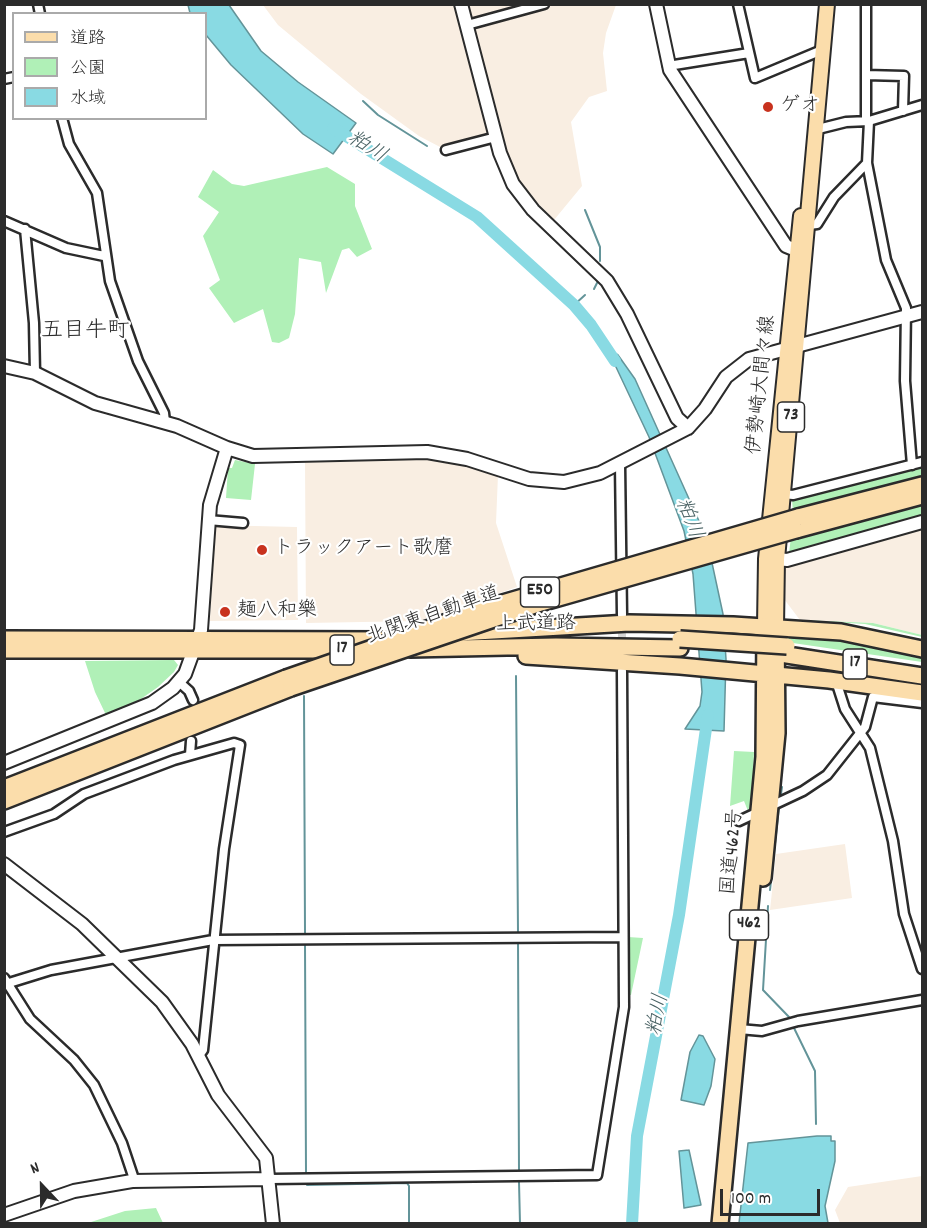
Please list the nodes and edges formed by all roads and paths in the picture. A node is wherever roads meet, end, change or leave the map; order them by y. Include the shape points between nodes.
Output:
1 (461, 4) edge
2 (544, 4) edge
3 (656, 4) edge
4 (738, 4) edge
5 (827, 4) edge
6 (866, 4) edge
7 (467, 25) junction
8 (822, 50) junction
9 (749, 53) junction
10 (668, 66) junction
11 (866, 75) junction
12 (922, 105) edge
13 (903, 111) junction
14 (63, 120) edge
15 (867, 120) junction
16 (814, 130) junction
17 (496, 137) junction
18 (812, 148) junction
19 (446, 150) dead end
20 (867, 164) junction
21 (4, 222) edge
22 (809, 225) junction
23 (25, 230) junction
24 (796, 250) junction
25 (104, 256) junction
26 (922, 312) edge
27 (906, 316) junction
28 (792, 345) junction
29 (4, 366) edge
30 (35, 373) junction
31 (165, 422) junction
32 (688, 428) junction
33 (227, 448) junction
34 (922, 462) edge
35 (623, 463) junction
36 (912, 465) junction
37 (922, 485) edge
38 (783, 494) junction
39 (922, 496) edge
40 (208, 520) junction
41 (922, 522) edge
42 (243, 523) dead end
43 (797, 523) junction
44 (777, 559) junction
45 (622, 615) tunnel mouth
46 (771, 626) junction
47 (4, 639) edge
48 (406, 639) junction
49 (196, 644) junction
50 (680, 644) junction
51 (922, 649) edge
52 (4, 650) edge
53 (355, 650) junction
54 (787, 651) junction
55 (922, 667) edge
56 (622, 671) dead end
57 (772, 674) junction
58 (922, 676) edge
59 (836, 681) junction
60 (179, 682) junction
61 (289, 683) junction
62 (922, 693) edge
63 (193, 700) dead end
64 (922, 703) edge
65 (861, 732) junction
66 (191, 741) dead end
67 (190, 755) junction
68 (4, 763) edge
69 (4, 788) edge
70 (4, 801) edge
71 (765, 808) junction
72 (739, 821) dead end
73 (4, 832) edge
74 (4, 864) edge
75 (623, 937) junction
76 (213, 939) junction
77 (120, 959) junction
78 (922, 969) edge
79 (7, 981) edge
80 (922, 1000) edge
81 (744, 1030) junction
82 (198, 1057) junction
83 (270, 1179) junction
84 (132, 1181) junction
85 (4, 1215) edge
86 (273, 1224) edge
87 (720, 1224) edge
88 (729, 1224) edge

1 - 7 street
2 - 7 street
3 - 10 street
4 - 9 street
5 - 8 main road, 伊勢崎大間々線 / 73
6 - 11 street
7 - 17 street
8 - 9 street via 756,78
8 - 16 main road, 伊勢崎大間々線 / 73
9 - 10 street
10 - 24 street via 786,246
11 - 13 street via 904,75
11 - 15 street
12 - 13 street
13 - 15 street
14 - 25 street via 72,150 97,193
15 - 16 street
15 - 20 street
16 - 18 main road, 伊勢崎大間々線 / 73
17 - 19 street
17 - 32 street via 518,192 595,266 614,290 676,418
18 - 22 main road, 伊勢崎大間々線 / 73
18 - 24 main road, 伊勢崎大間々線 / 73
20 - 22 street via 834,197 817,224
20 - 27 street via 886,260
21 - 23 street
22 - 28 main road, 伊勢崎大間々線 / 73
23 - 25 street via 66,248
23 - 30 street
24 - 28 main road, 伊勢崎大間々線 / 73
25 - 31 street via 132,343
26 - 27 street
27 - 28 street
27 - 36 street via 905,381
28 - 32 street via 739,364
28 - 38 main road, 伊勢崎大間々線 / 73
28 - 46 main road, 伊勢崎大間々線 / 73 via 764,576
29 - 30 street
30 - 31 street via 86,400
31 - 33 street
32 - 35 street
33 - 35 street via 268,458 442,453 530,479 555,482 581,479
33 - 40 street
34 - 36 street
35 - 45 street
36 - 38 street via 793,495
37 - 43 highway, 北関東自動車道 / E50
38 - 44 main road, 伊勢崎大間々線 / 73
39 - 43 highway, 北関東自動車道 / E50
40 - 42 street
40 - 49 street
41 - 44 street via 787,560
43 - 61 highway, 北関東自動車道 / E50, bridge via 527,596
44 - 46 main road, 伊勢崎大間々線 / 73
46 - 48 highway via 629,623
46 - 51 highway via 862,635
46 - 57 highway, 国道462号 / 462
47 - 49 highway, 上武道路 / 17
48 - 49 highway, 上武道路 / 17
48 - 50 highway, 上武道路 / 17
49 - 52 highway, 上武道路 / 17
49 - 53 highway, 上武道路 / 17
49 - 60 street via 189,667
50 - 53 highway, 上武道路 / 17
50 - 54 highway, 上武道路 / 17
53 - 57 highway via 542,657
54 - 55 highway, 上武道路 / 17
54 - 58 highway, 上武道路 / 17
56 - 75 street
57 - 59 highway
57 - 71 highway, 国道462号 / 462
59 - 62 highway
59 - 65 street via 845,709
60 - 63 street
60 - 68 street via 152,703
61 - 69 highway, 北関東自動車道 / E50
61 - 70 highway, 北関東自動車道 / E50
64 - 65 street via 874,696
65 - 71 street via 822,779
65 - 78 street via 873,759 894,841 904,914
66 - 67 street
67 - 73 street via 84,794 54,814
67 - 76 street via 234,742 240,745
71 - 72 street
71 - 81 highway, 国道462号 / 462
74 - 77 street via 65,910
75 - 76 street
75 - 83 street via 623,1024 597,1175
76 - 77 street
76 - 82 street via 203,1050
77 - 79 street
77 - 82 street via 162,1002
79 - 84 street via 30,1019 74,1060 94,1085 122,1143
80 - 81 street via 762,1031
81 - 87 highway, 国道462号 / 462
81 - 88 highway, 国道462号 / 462
82 - 83 street via 218,1095 266,1158
83 - 84 street
83 - 86 street
84 - 85 street via 74,1191

